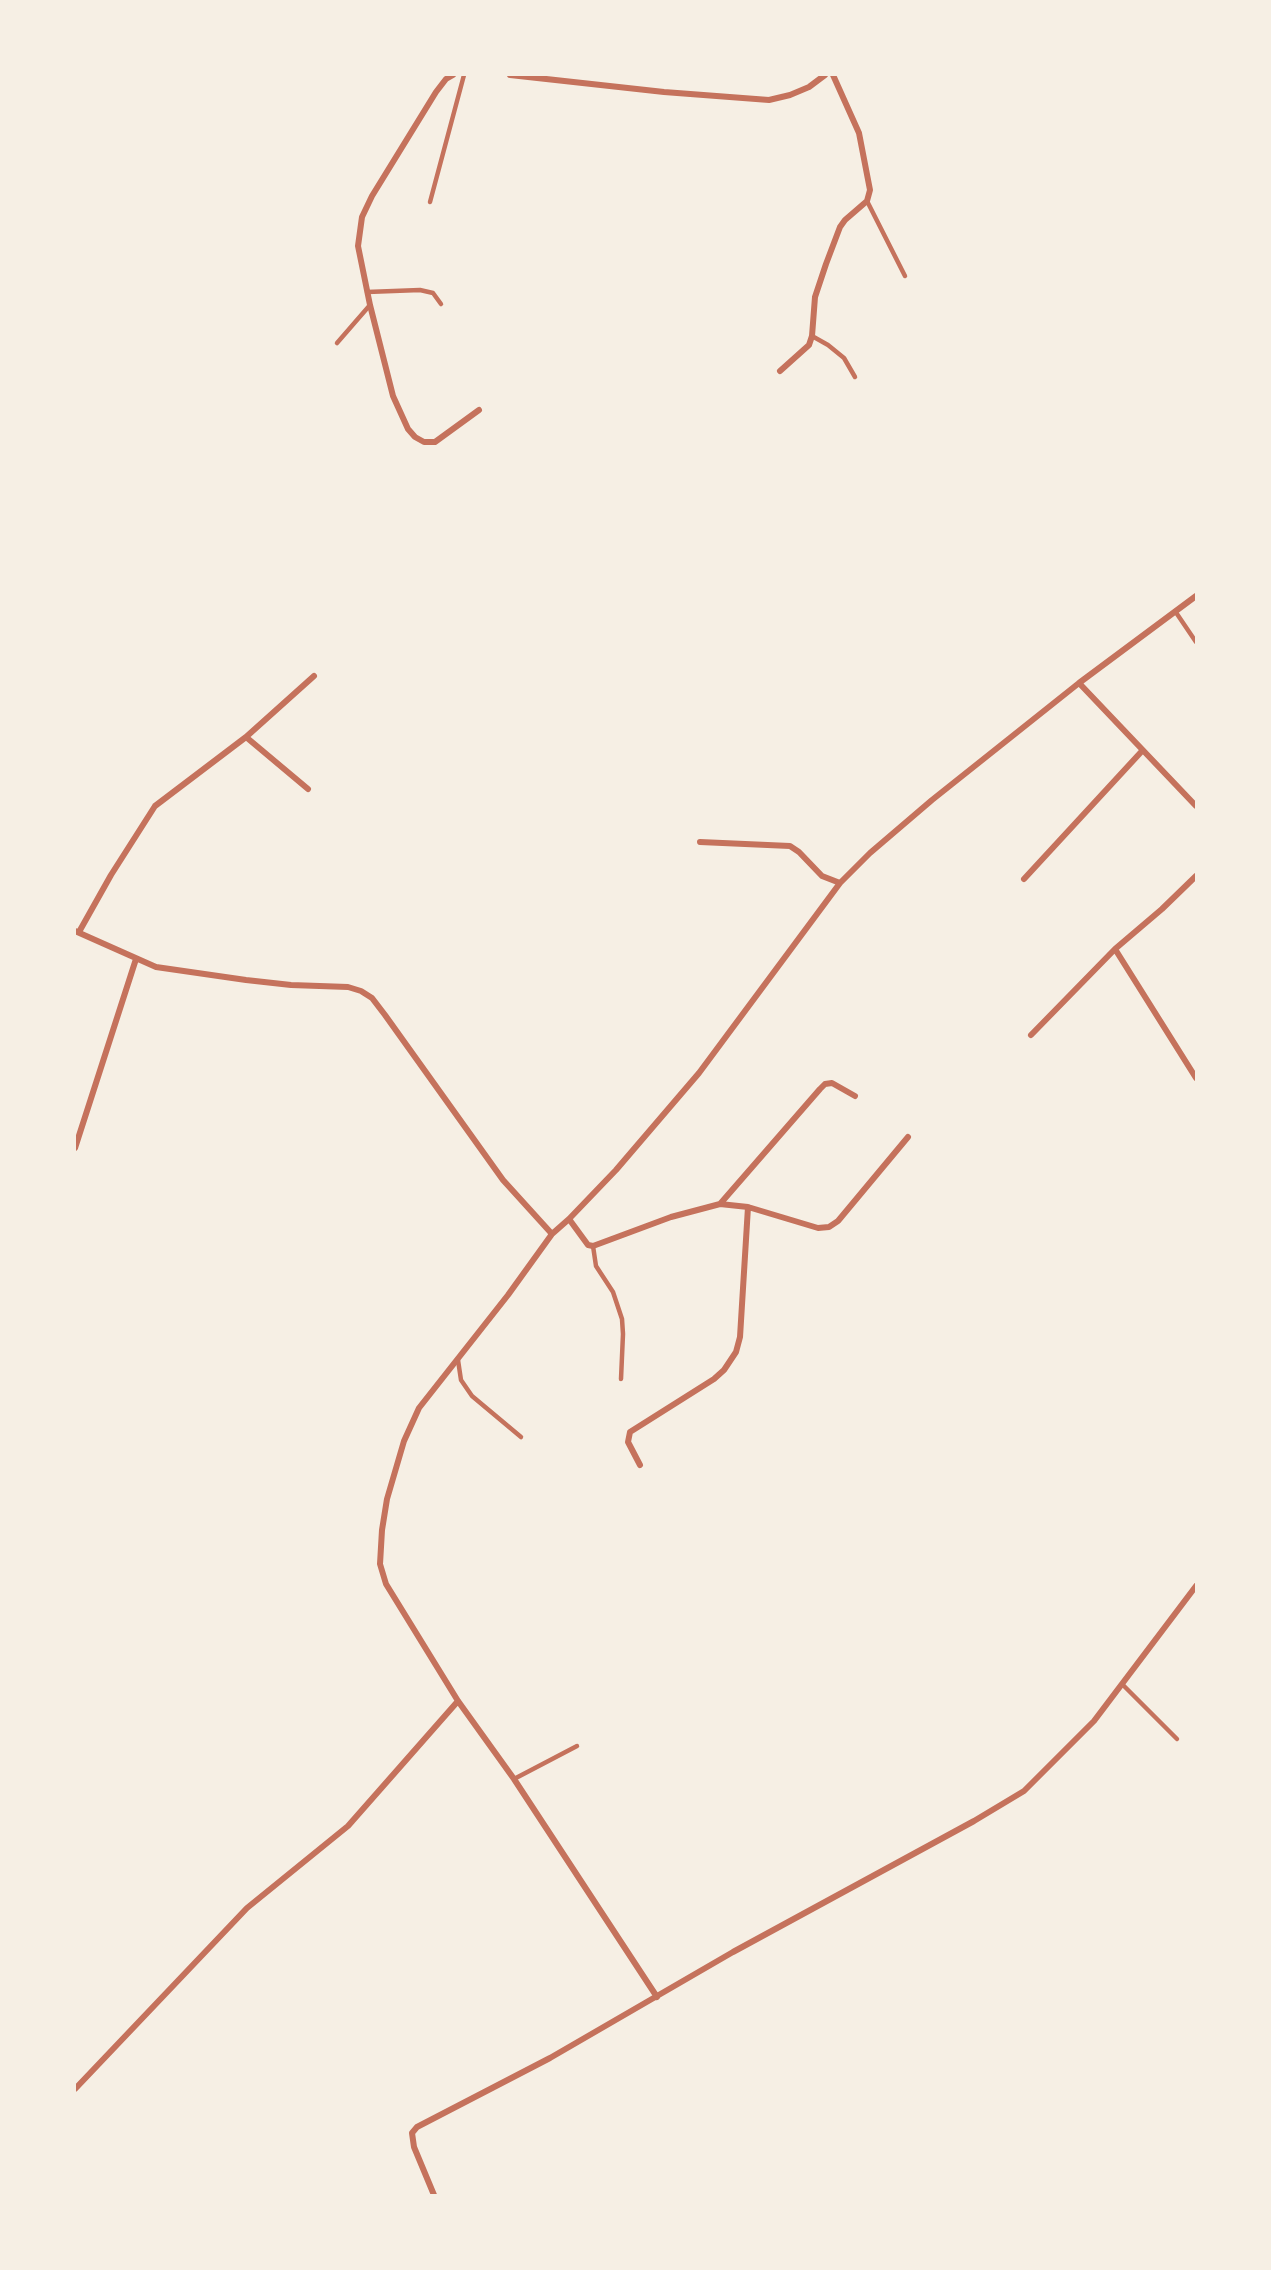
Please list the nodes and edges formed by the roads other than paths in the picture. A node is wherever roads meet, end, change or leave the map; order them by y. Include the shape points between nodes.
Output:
1 (453, 75) edge
2 (464, 75) edge
3 (510, 75) edge
4 (825, 75) edge
5 (833, 75) edge
6 (867, 201) junction
7 (430, 202) dead end
8 (905, 276) dead end
9 (367, 292) junction
10 (441, 304) dead end
11 (370, 305) junction
12 (812, 336) junction
13 (337, 343) dead end
14 (780, 370) dead end
15 (855, 377) dead end
16 (478, 410) dead end
17 (1196, 596) edge
18 (1175, 611) junction
19 (1196, 642) edge
20 (314, 676) dead end
21 (1078, 683) junction
22 (246, 736) junction
23 (1142, 751) junction
24 (308, 789) dead end
25 (1196, 806) edge
26 (700, 842) dead end
27 (1196, 876) edge
28 (1024, 879) dead end
29 (840, 883) junction
30 (77, 932) edge
31 (1115, 949) junction
32 (136, 959) junction
33 (1031, 1035) dead end
34 (1196, 1077) edge
35 (855, 1096) dead end
36 (908, 1137) dead end
37 (75, 1148) edge
38 (720, 1204) junction
39 (748, 1207) junction
40 (569, 1219) junction
41 (552, 1234) junction
42 (593, 1246) junction
43 (458, 1357) junction
44 (621, 1379) dead end
45 (521, 1437) dead end
46 (640, 1465) dead end
47 (1196, 1586) edge
48 (1122, 1684) junction
49 (458, 1701) junction
50 (1177, 1739) dead end
51 (577, 1746) dead end
52 (513, 1779) junction
53 (657, 1997) junction
54 (76, 2085) edge
55 (434, 2195) edge

1 - 9 street via 436,92 362,217 358,246
2 - 7 lane
3 - 4 street via 769,100 809,87
5 - 6 street via 859,133 870,190
6 - 8 lane
6 - 12 street via 840,227 815,297
9 - 10 lane via 420,290 433,293
9 - 11 street
11 - 13 lane
11 - 16 street via 393,396 415,437 435,442
12 - 14 street via 808,345
12 - 15 lane via 844,358
17 - 18 street
18 - 19 lane
18 - 21 street
20 - 22 street
21 - 23 street
21 - 29 street via 932,800
22 - 24 street
22 - 30 street via 155,807
23 - 25 street
23 - 28 street
26 - 29 street via 790,846 822,876
27 - 31 street
29 - 40 street via 699,1073
30 - 32 street
31 - 33 street
31 - 34 street
32 - 37 street
32 - 41 street via 176,971 362,991 385,1015 503,1180
35 - 38 street via 832,1083 825,1084
36 - 39 street via 829,1227 818,1228
38 - 39 street
38 - 42 street via 671,1217
39 - 46 street via 736,1352 714,1379 630,1432 628,1442
40 - 41 street
40 - 42 street via 588,1245
41 - 43 street
42 - 44 lane via 596,1266 613,1292 622,1319
43 - 45 lane via 461,1380 471,1396
43 - 49 street via 419,1408 404,1441 387,1499 380,1563 386,1584
47 - 48 street
48 - 50 lane
48 - 53 street via 1094,1720 1024,1791
49 - 52 street
49 - 54 street via 348,1826 247,1908
51 - 52 lane
52 - 53 street
53 - 55 street via 417,2127 412,2133 414,2147

